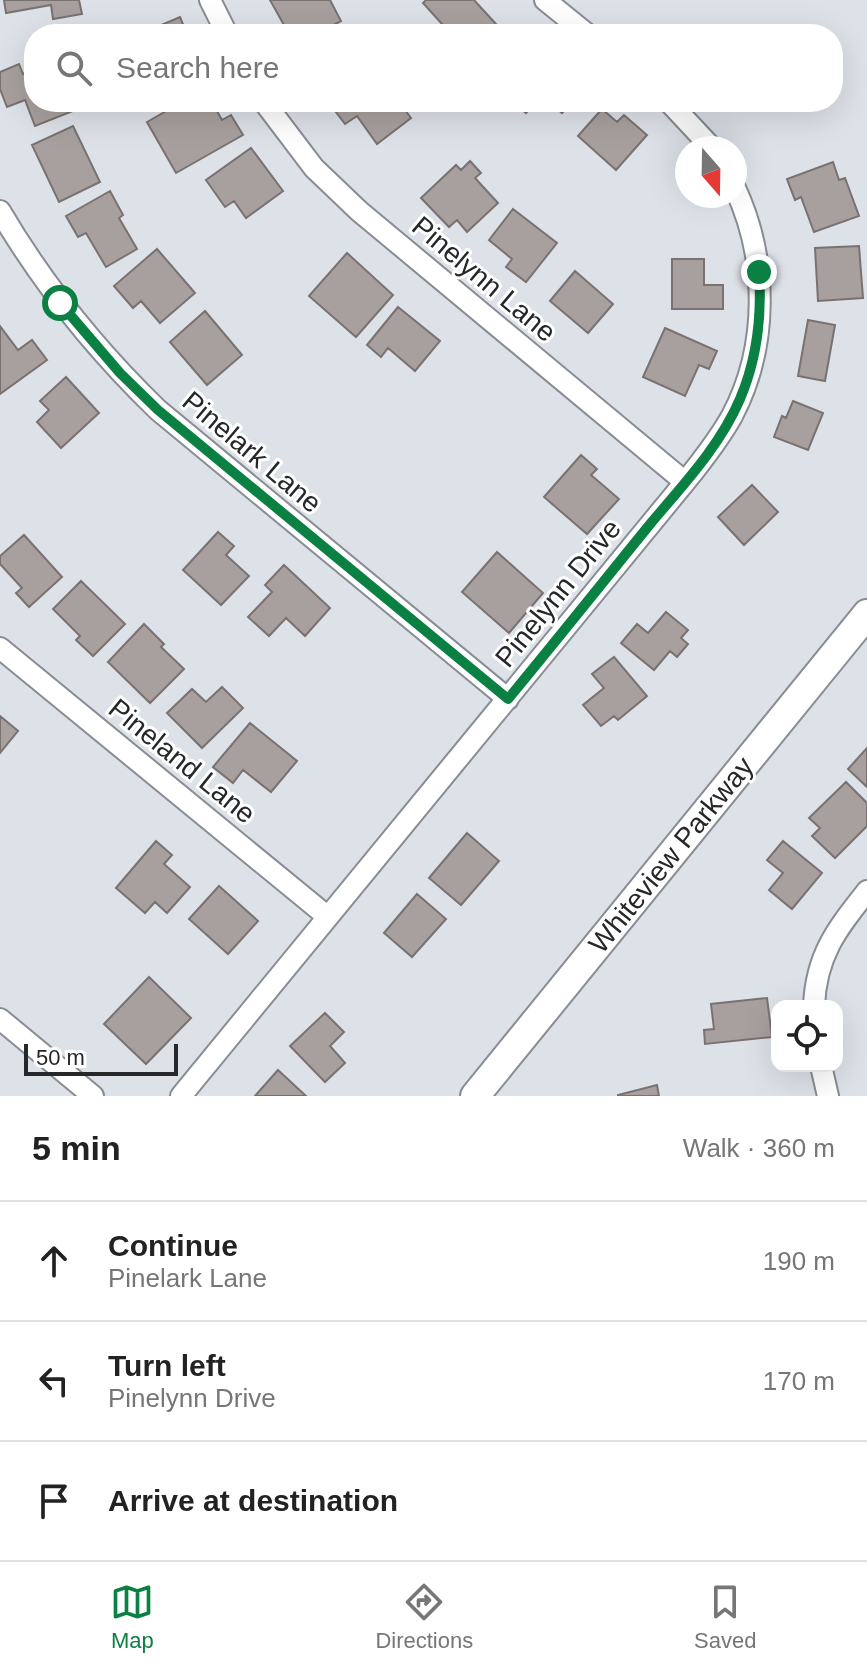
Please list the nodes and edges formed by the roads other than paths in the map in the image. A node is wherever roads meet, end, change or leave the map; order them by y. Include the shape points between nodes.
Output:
1 (210, 0) edge
2 (545, 0) edge
3 (222, 24) edge
4 (575, 24) edge
5 (271, 112) edge
6 (678, 112) edge
7 (701, 136) edge
8 (743, 208) edge
9 (0, 211) edge
10 (685, 482) junction
11 (867, 614) edge
12 (0, 648) edge
13 (508, 699) junction
14 (867, 891) edge
15 (328, 917) junction
16 (815, 1000) edge
17 (0, 1019) edge
18 (822, 1072) edge
19 (93, 1096) edge
20 (181, 1096) edge
21 (475, 1096) edge
22 (828, 1096) edge

1 - 3 street
2 - 4 street
5 - 10 street, Pinelynn Lane via 351,204
6 - 7 street
8 - 10 street, Pinelynn Drive via 757,258 757,337 732,417
9 - 13 street, Pinelark Lane via 70,315 158,410
10 - 13 street, Pinelynn Drive
11 - 21 street, Whiteview Parkway
12 - 15 street, Pineland Lane
13 - 15 street, Pinelynn Drive
14 - 16 street via 829,942
15 - 20 street, Pinelynn Drive
17 - 19 street
18 - 22 street

